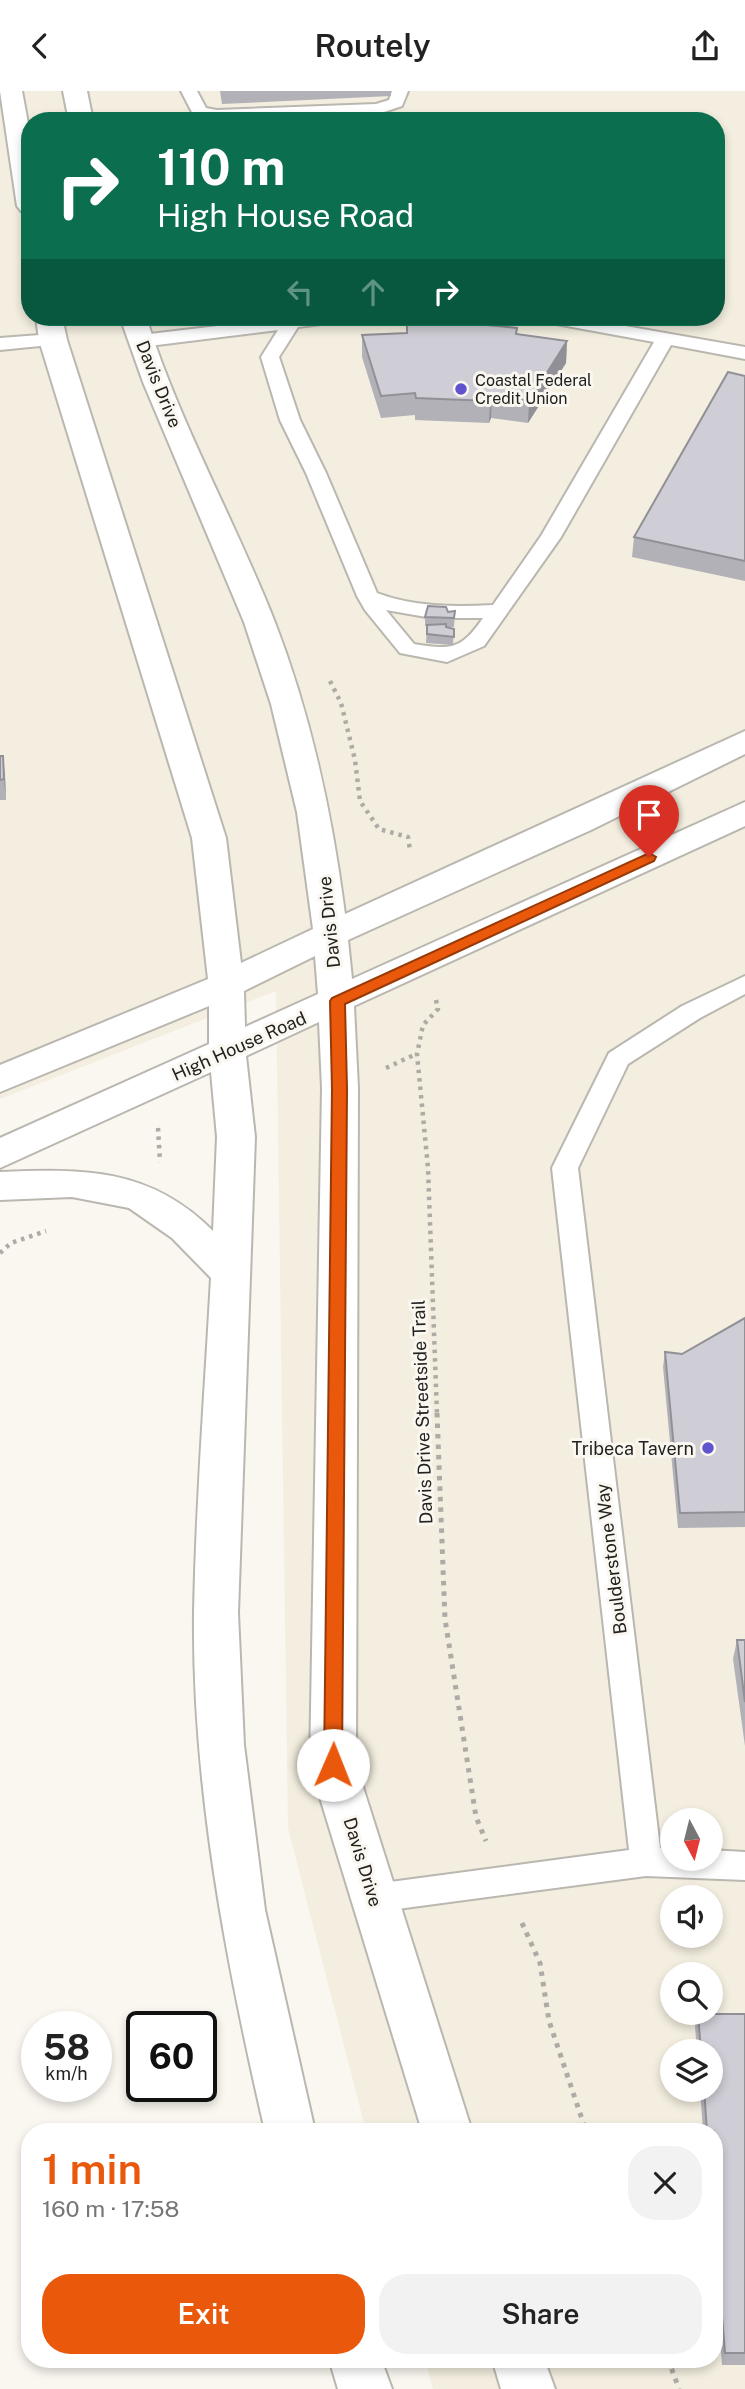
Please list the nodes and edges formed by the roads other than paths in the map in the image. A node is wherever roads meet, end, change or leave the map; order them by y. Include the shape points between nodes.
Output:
1 (10, 91) edge
2 (75, 91) edge
3 (190, 91) edge
4 (400, 91) edge
5 (79, 112) edge
6 (200, 112) edge
7 (298, 112) edge
8 (21, 154) edge
9 (188, 326) edge
10 (290, 326) edge
11 (597, 326) edge
12 (136, 327) edge
13 (51, 329) edge
14 (666, 338) junction
15 (0, 344) edge
16 (745, 353) edge
17 (580, 486) joint
18 (368, 596) junction
19 (499, 611) junction
20 (745, 741) edge
21 (745, 813) edge
22 (330, 937) junction
23 (745, 984) edge
24 (226, 985) junction
25 (337, 1001) junction
26 (228, 1051) junction
27 (0, 1079) edge
28 (0, 1154) edge
29 (0, 1186) edge
30 (230, 1273) junction
31 (646, 1862) junction
32 (745, 1866) edge
33 (375, 1898) junction
34 (288, 2123) edge
35 (445, 2123) edge
36 (358, 2368) edge
37 (522, 2368) edge
38 (365, 2389) edge
39 (528, 2389) edge

1 - 8 main road
2 - 5 main road
3 - 6 lane
4 - 7 lane via 396,103 378,109
9 - 12 lane
10 - 18 lane via 270,357 290,420
11 - 14 lane
12 - 22 main road, Davis Drive via 270,650 308,780 323,859
13 - 15 lane
13 - 24 main road via 209,838
14 - 16 lane
14 - 17 lane
17 - 19 lane
18 - 19 lane via 413,610
18 - 19 lane via 381,618 423,630 486,629
20 - 22 main road
21 - 25 main road, High House Road
22 - 24 main road
22 - 25 main road, Davis Drive
23 - 31 lane, Boulderstone Way via 618,1059 565,1168
24 - 26 main road
24 - 27 main road
25 - 26 main road, High House Road
25 - 33 main road, Davis Drive via 333,1765
26 - 28 main road, High House Road
26 - 30 main road via 236,1137
29 - 30 main road via 72,1183 139,1196 186,1228
30 - 34 main road via 216,1613 222,1745 242,1910
31 - 32 lane
31 - 33 lane
33 - 35 main road, Davis Drive
36 - 38 main road
37 - 39 main road

